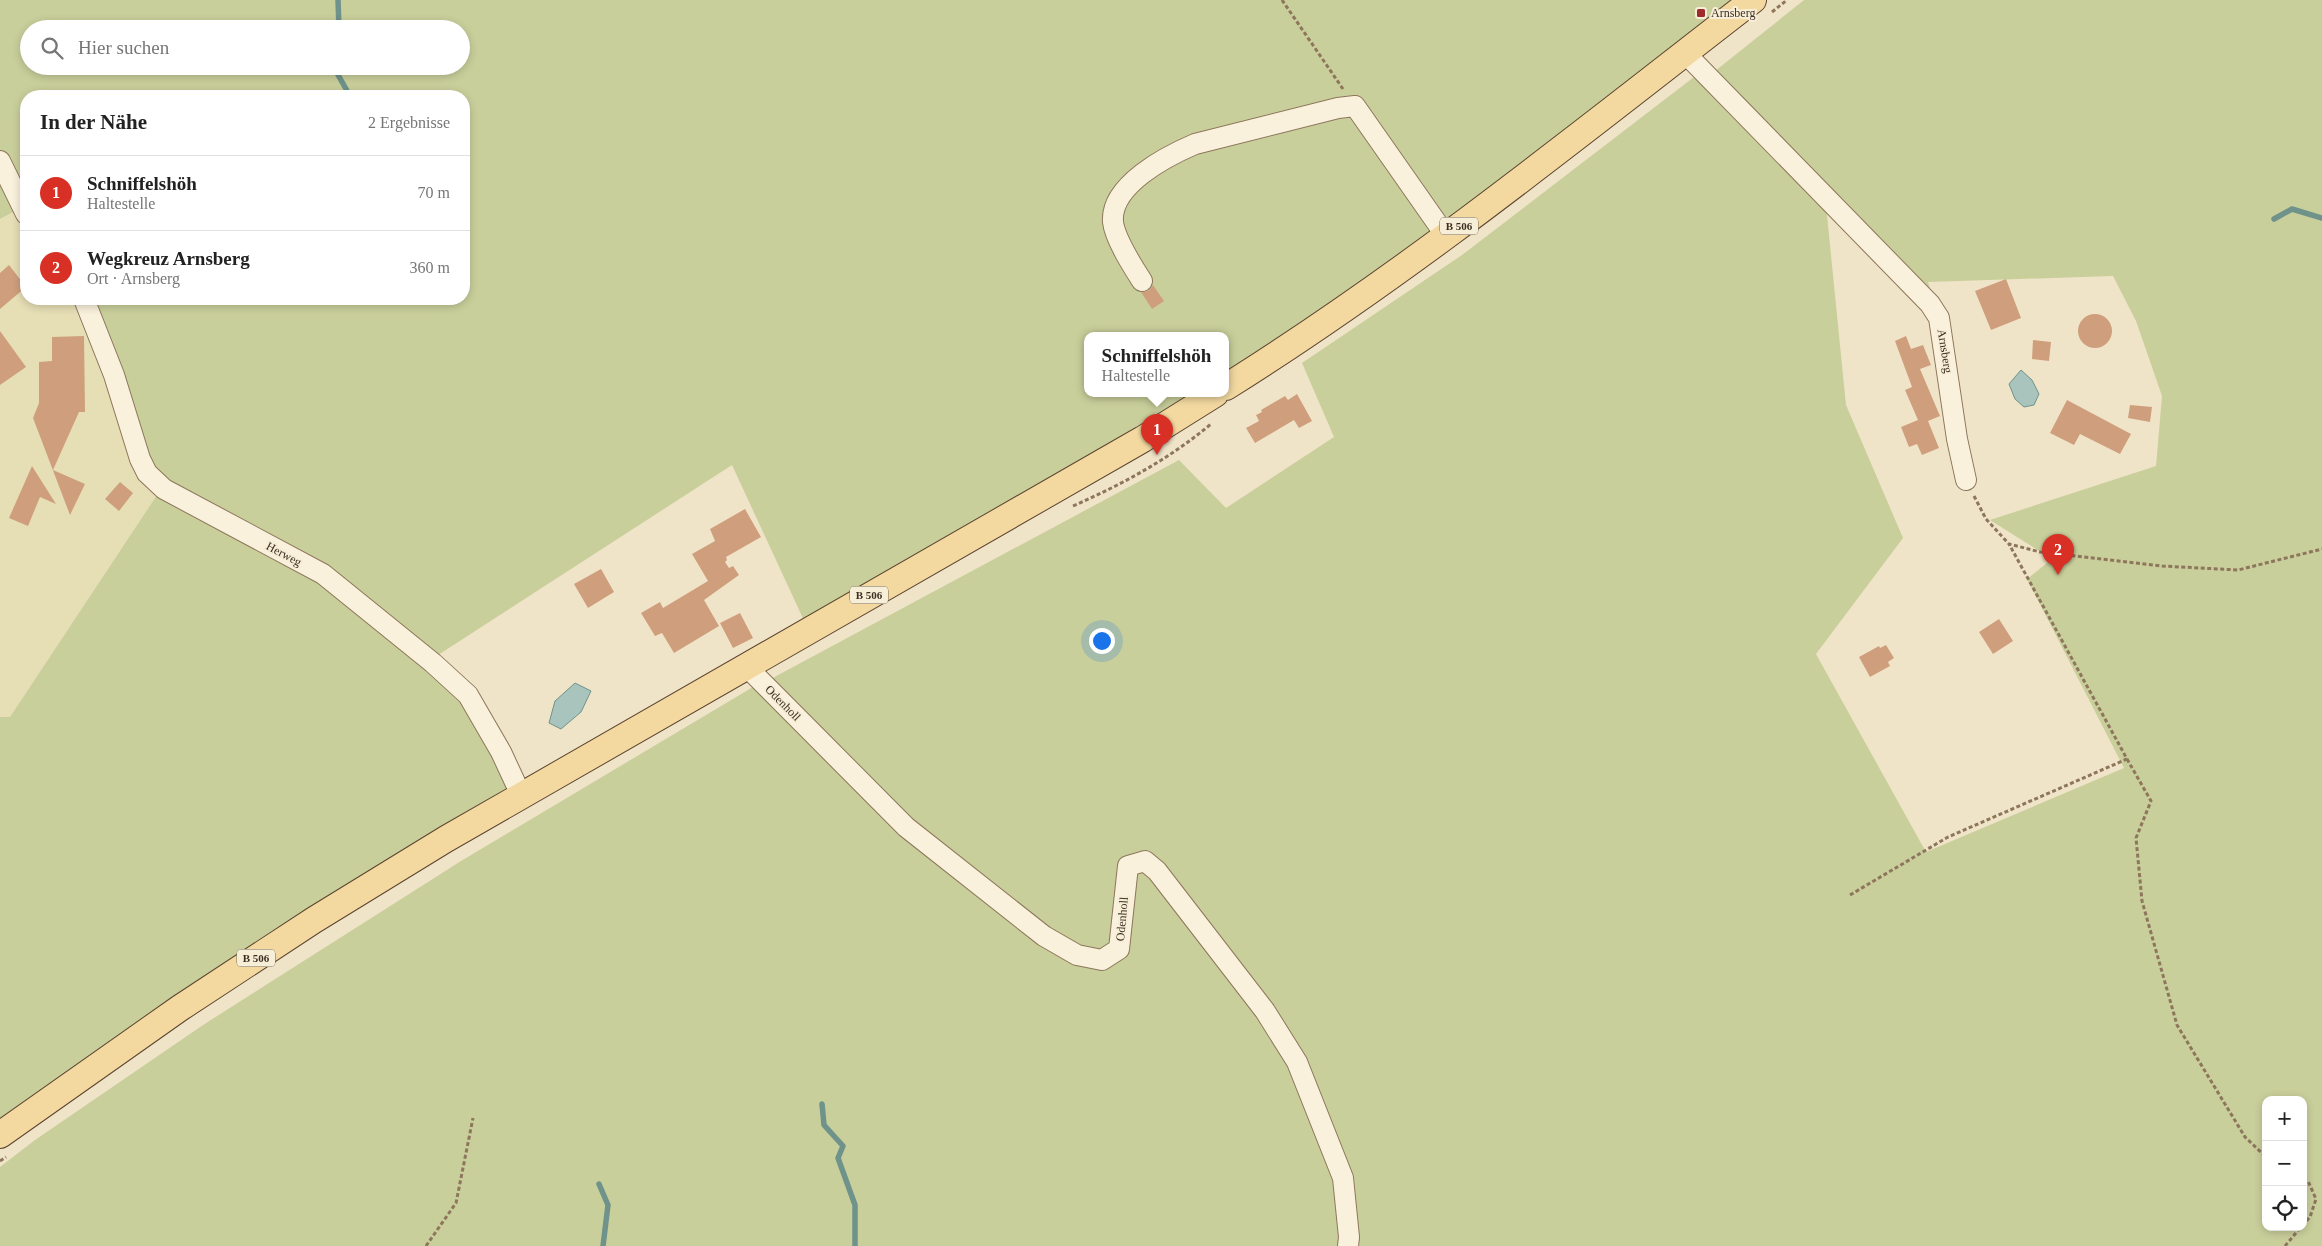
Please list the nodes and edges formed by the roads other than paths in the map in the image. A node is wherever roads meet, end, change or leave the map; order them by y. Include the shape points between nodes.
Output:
1 (1753, 0) edge
2 (1685, 53) junction
3 (0, 161) edge
4 (20, 202) edge
5 (1446, 236) junction
6 (1142, 281) dead end
7 (89, 305) edge
8 (1229, 385) edge
9 (1210, 397) edge
10 (1966, 480) road end
11 (746, 666) junction
12 (521, 794) junction
13 (4, 1145) edge
14 (1348, 1246) edge

1 - 2 main road, B 506
2 - 5 main road, B 506
2 - 10 street, Arnsberg via 1930,304 1939,318
3 - 4 street
5 - 6 street via 1355,106 1338,108 1195,144 1146,170 1117,202 1113,214 1113,224 1127,258
5 - 8 main road, B 506 via 1369,292
7 - 12 street, Herweg via 140,459 156,483 323,574 426,657 468,695
9 - 11 main road, B 506 via 1143,439
11 - 12 main road, B 506
11 - 14 street, Odenholl via 906,827 1044,936 1077,955 1102,960 1119,949 1128,866 1146,861 1157,871 1265,1011 1297,1062 1342,1178
12 - 13 main road, B 506 via 180,1008

